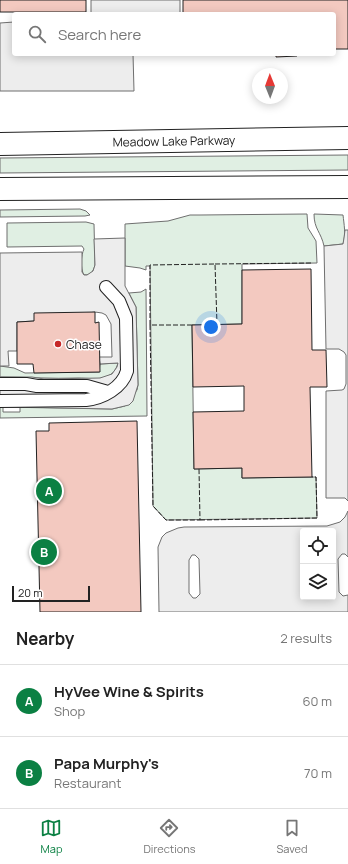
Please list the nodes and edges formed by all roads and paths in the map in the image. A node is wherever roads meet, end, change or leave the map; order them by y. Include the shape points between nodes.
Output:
1 (348, 138) edge
2 (0, 144) edge
3 (348, 187) edge
4 (0, 190) edge
5 (106, 287) dead end
6 (0, 384) edge
7 (108, 392) junction
8 (0, 401) edge

1 - 2 street, Meadow Lake Parkway
3 - 4 street
5 - 7 lane via 124,311 127,371 120,384
6 - 7 lane via 87,386
7 - 8 lane via 86,400

